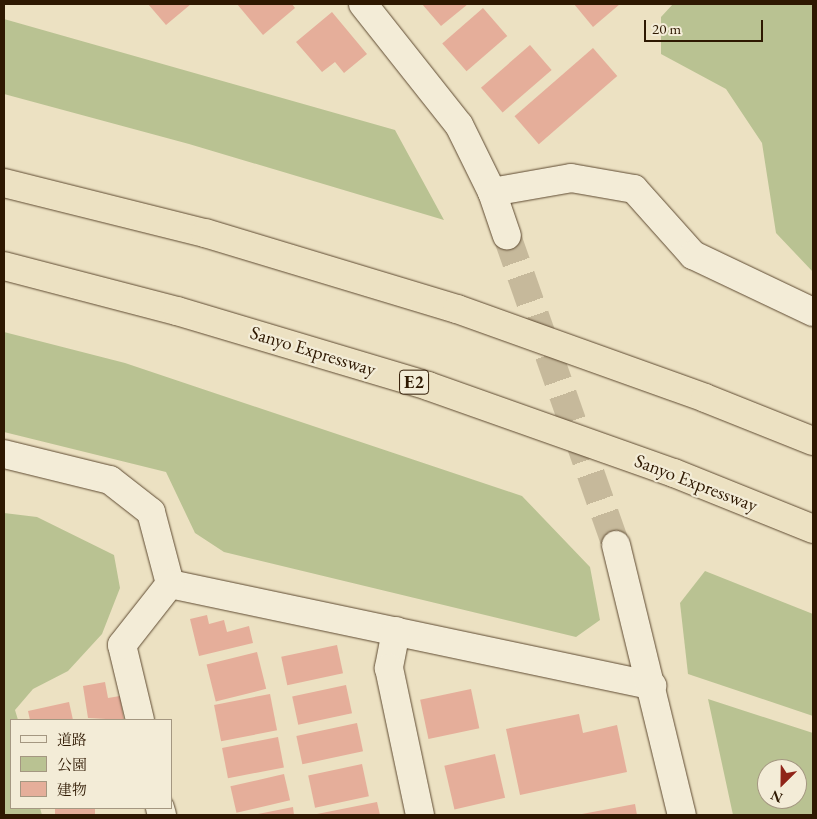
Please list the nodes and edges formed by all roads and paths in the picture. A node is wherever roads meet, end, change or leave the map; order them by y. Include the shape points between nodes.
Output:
1 (362, 4) edge
2 (4, 183) edge
3 (492, 192) junction
4 (507, 236) tunnel mouth
5 (4, 266) edge
6 (813, 312) edge
7 (813, 441) edge
8 (4, 454) edge
9 (813, 528) edge
10 (616, 546) tunnel mouth
11 (170, 584) junction
12 (396, 631) junction
13 (652, 686) junction
14 (140, 719) edge
15 (420, 815) edge
16 (682, 815) edge

1 - 3 street via 459,125
2 - 7 highway via 204,233 457,309 705,398
3 - 4 street
3 - 6 street via 572,178 634,189 693,255
5 - 9 highway, Sanyo Expressway / E2 via 177,311 428,386 674,473
8 - 11 street via 110,480 151,512
10 - 13 street
11 - 12 street
11 - 14 street via 122,645
12 - 13 street
12 - 15 street via 389,668
13 - 16 street

